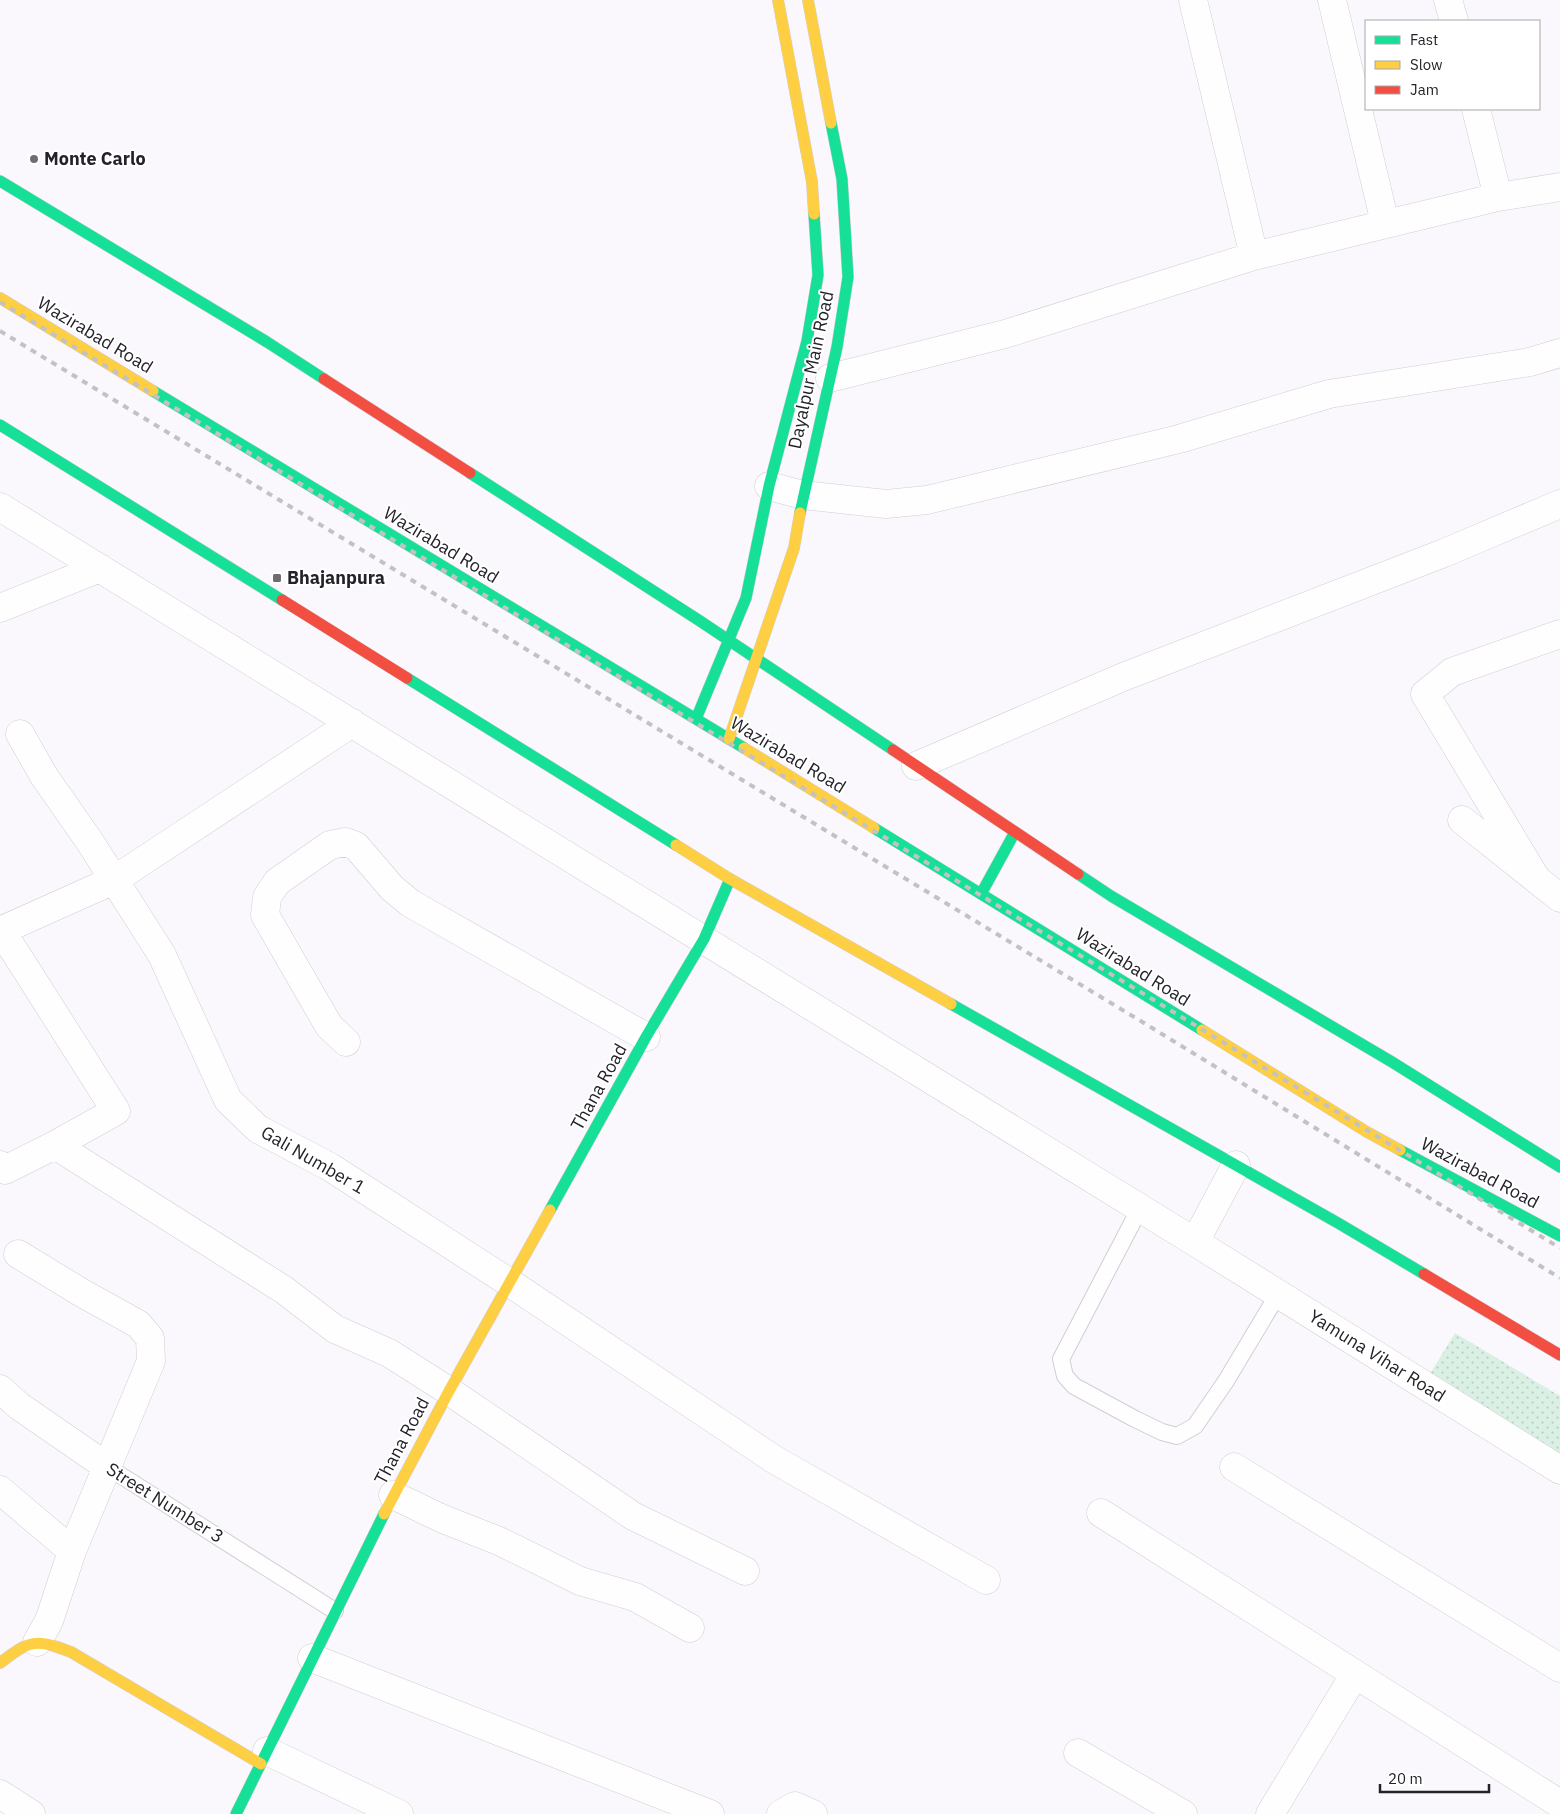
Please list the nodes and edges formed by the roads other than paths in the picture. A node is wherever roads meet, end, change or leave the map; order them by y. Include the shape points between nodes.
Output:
1 (778, 0) edge
2 (808, 0) edge
3 (1193, 0) edge
4 (1332, 0) edge
5 (1448, 0) edge
6 (1454, 20) edge
7 (1476, 110) edge
8 (0, 181) edge
9 (1560, 187) edge
10 (1498, 197) junction
11 (1385, 223) junction
12 (1254, 256) junction
13 (0, 298) edge
14 (1560, 353) edge
15 (830, 378) junction
16 (0, 425) edge
17 (769, 486) junction
18 (803, 494) junction
19 (1560, 504) edge
20 (0, 507) edge
21 (100, 568) junction
22 (0, 608) edge
23 (1560, 634) edge
24 (729, 640) junction
25 (757, 659) junction
26 (696, 719) junction
27 (352, 723) junction
28 (20, 734) dead end
29 (729, 739) junction
30 (916, 766) junction
31 (1462, 820) dead end
32 (1015, 832) junction
33 (730, 879) junction
34 (114, 880) junction
35 (1537, 880) junction
36 (981, 894) junction
37 (1560, 898) edge
38 (0, 930) edge
39 (704, 939) junction
40 (646, 1037) junction
41 (346, 1042) dead end
42 (56, 1145) junction
43 (0, 1165) edge
44 (1236, 1165) junction
45 (1560, 1167) edge
46 (1140, 1208) junction
47 (1560, 1236) edge
48 (1195, 1242) junction
49 (18, 1254) dead end
50 (510, 1284) junction
51 (1278, 1294) junction
52 (1560, 1355) edge
53 (0, 1389) edge
54 (449, 1391) junction
55 (106, 1466) junction
56 (1234, 1468) dead end
57 (1560, 1470) edge
58 (0, 1490) edge
59 (393, 1495) junction
60 (1101, 1513) dead end
61 (72, 1551) junction
62 (745, 1570) dead end
63 (986, 1580) dead end
64 (335, 1611) junction
65 (690, 1628) dead end
66 (37, 1642) junction
67 (312, 1658) junction
68 (0, 1663) edge
69 (1560, 1668) edge
70 (1355, 1674) junction
71 (1078, 1753) dead end
72 (264, 1758) junction
73 (0, 1794) edge
74 (1560, 1804) edge
75 (31, 1814) edge
76 (236, 1814) edge
77 (399, 1814) edge
78 (710, 1814) edge
79 (781, 1814) edge
80 (812, 1814) edge
81 (1183, 1814) edge
82 (1270, 1814) edge

1 - 17 main road, Dayalpur Main Road via 812,182 818,275 807,340
2 - 15 main road, Dayalpur Main Road via 843,189 848,277
3 - 12 street
4 - 11 street
5 - 6 street
7 - 10 street
8 - 24 main road via 267,342
9 - 10 street
10 - 11 street
11 - 12 street
12 - 15 street via 1005,334
13 - 26 main road, Wazirabad Road
14 - 18 street via 1530,362 1329,394 1179,439 927,500 886,504
15 - 18 main road, Dayalpur Main Road
16 - 33 main road
17 - 18 street
17 - 24 main road, Dayalpur Main Road via 746,598
18 - 25 main road, Dayalpur Main Road via 794,548
19 - 30 street via 1123,677
20 - 21 street, Yamuna Vihar Road
21 - 22 street
21 - 27 street, Yamuna Vihar Road
23 - 35 street via 1452,672 1425,694
24 - 25 main road
24 - 26 main road, Dayalpur Main Road
25 - 29 main road, Dayalpur Main Road
25 - 30 main road
26 - 29 main road, Wazirabad Road
27 - 34 street
27 - 39 street, Yamuna Vihar Road
28 - 34 street, Gali Number 1 via 44,776
29 - 36 main road, Wazirabad Road
30 - 32 main road
31 - 35 street
32 - 36 main road
32 - 45 main road via 1112,896 1392,1062
33 - 39 main road, Thana Road
33 - 44 main road
34 - 38 street
34 - 50 street, Gali Number 1 via 162,955 228,1100 258,1129 330,1167
35 - 37 street
36 - 47 main road, Wazirabad Road via 1367,1132
38 - 42 street via 116,1111
39 - 40 main road, Thana Road
39 - 46 street, Yamuna Vihar Road
40 - 41 street via 410,903 392,888 356,846 345,842 330,845 277,882 267,898 265,915 329,1026
40 - 50 main road, Thana Road
42 - 43 street via 5,1170
42 - 54 street via 284,1290 335,1329 389,1353
44 - 48 street
44 - 52 main road
46 - 48 street, Yamuna Vihar Road
46 - 51 lane via 1062,1359 1065,1376 1074,1386 1135,1419 1177,1436 1195,1426
48 - 51 street, Yamuna Vihar Road
49 - 55 street via 138,1324 150,1338 151,1361
50 - 54 main road, Thana Road
50 - 63 street, Gali Number 1 via 776,1460
51 - 57 street, Yamuna Vihar Road
53 - 55 street, Street Number 3 via 19,1406
54 - 59 main road, Thana Road
54 - 62 street via 633,1516
55 - 61 street
55 - 64 lane, Street Number 3
56 - 69 street
58 - 61 street
59 - 64 main road, Thana Road
59 - 65 street via 580,1581 635,1597
60 - 70 street
61 - 66 street via 49,1621
64 - 67 main road, Thana Road
66 - 68 main road via 23,1645
66 - 72 main road via 71,1652
67 - 72 main road, Thana Road
67 - 78 street
70 - 74 street
70 - 82 street
71 - 81 street
72 - 76 main road, Thana Road
72 - 77 street
73 - 75 street
79 - 80 street via 795,1806

